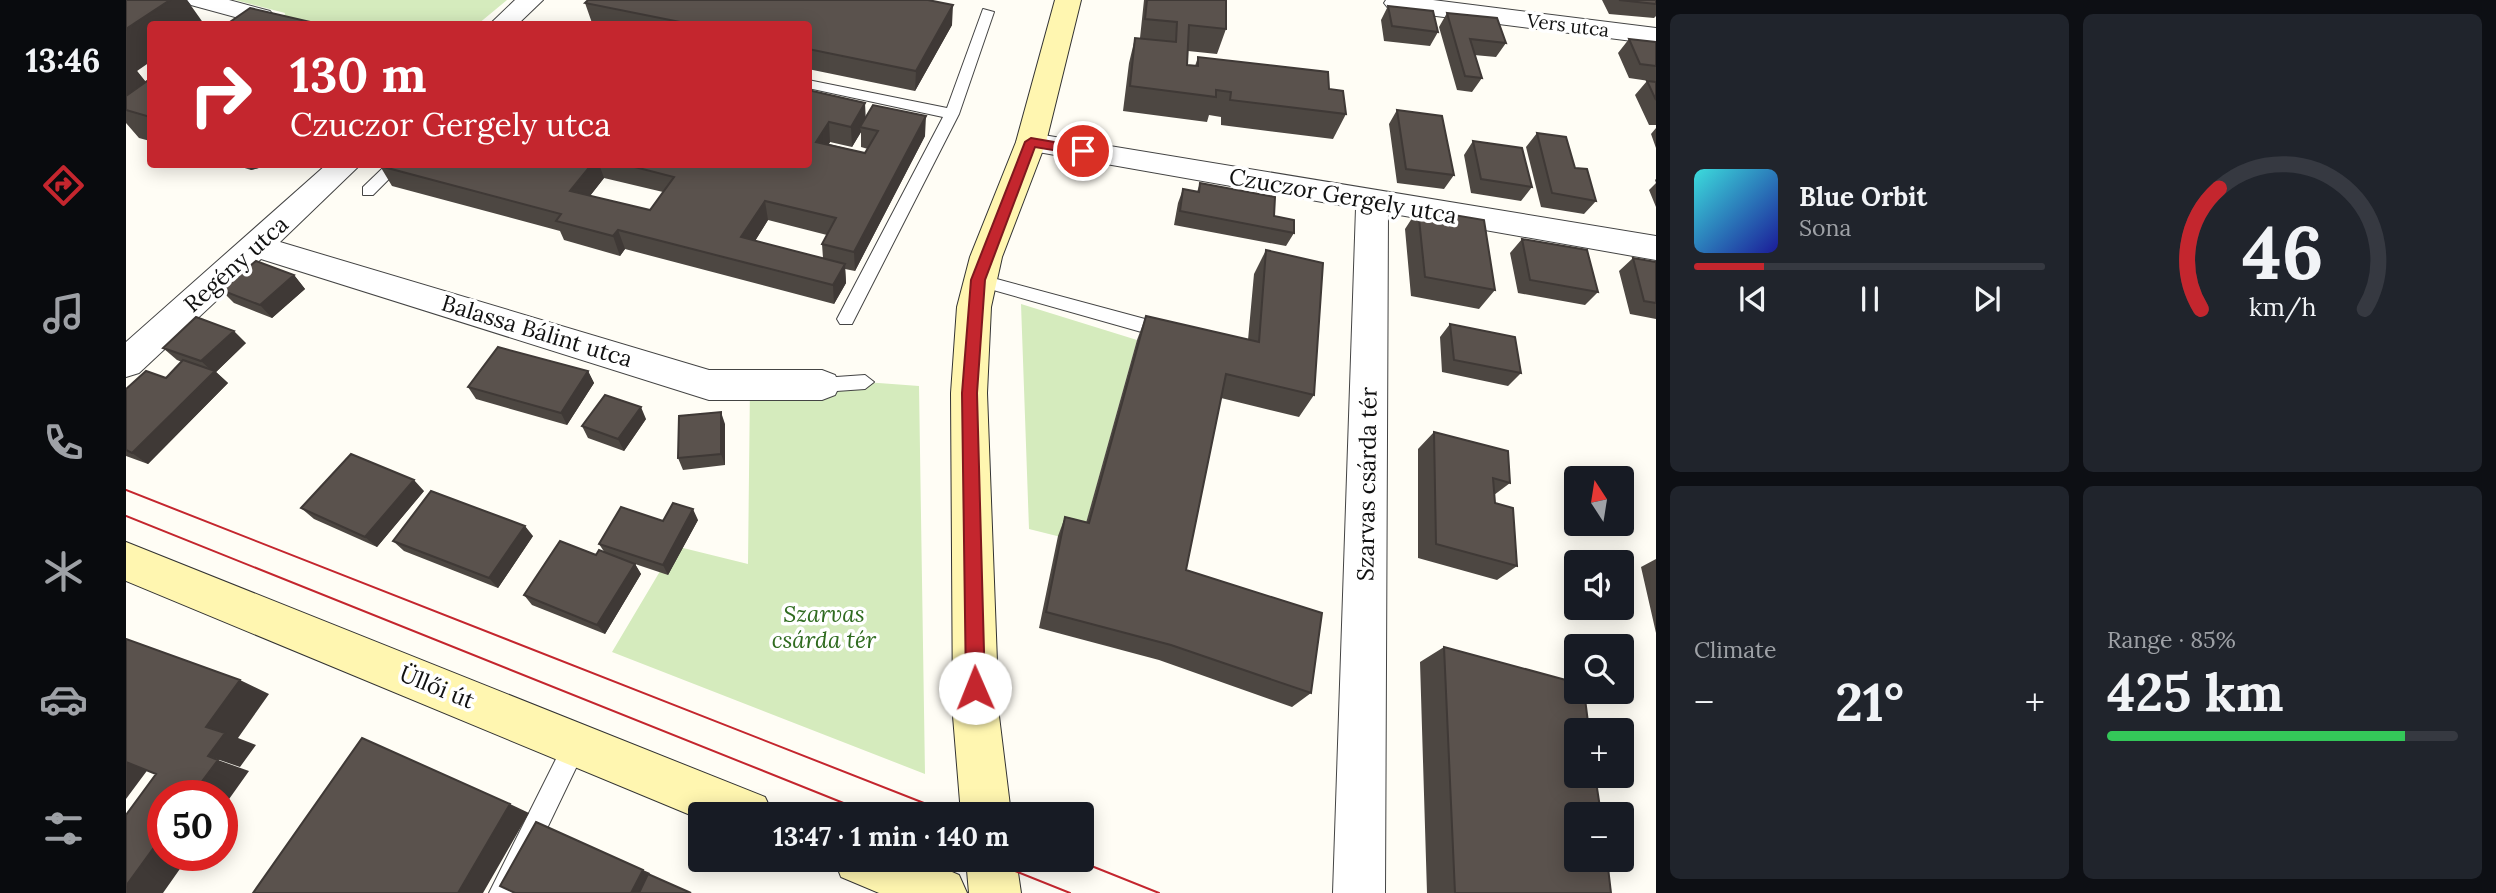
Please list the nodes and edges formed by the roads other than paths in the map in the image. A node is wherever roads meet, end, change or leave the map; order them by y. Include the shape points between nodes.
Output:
1 (200, 0) edge
2 (530, 0) edge
3 (1068, 0) edge
4 (1397, 3) dead end
5 (988, 12) dead end
6 (265, 20) edge
7 (512, 21) edge
8 (1656, 36) edge
9 (812, 86) edge
10 (952, 114) junction
11 (1031, 142) junction
12 (342, 168) edge
13 (393, 168) edge
14 (368, 191) dead end
15 (1372, 201) junction
16 (256, 246) junction
17 (1656, 248) edge
18 (978, 280) junction
19 (846, 319) dead end
20 (1145, 326) edge
21 (126, 363) edge
22 (865, 382) dead end
23 (822, 385) joint
24 (126, 561) edge
25 (576, 743) junction
26 (719, 802) edge
27 (985, 802) edge
28 (890, 872) edge
29 (993, 872) edge
30 (502, 893) edge
31 (941, 893) edge
32 (995, 893) edge
33 (1359, 893) edge

1 - 6 street
2 - 7 street
3 - 11 main road
4 - 8 street, Vers utca
5 - 10 lane
9 - 10 lane
10 - 19 lane
11 - 15 street, Czuczor Gergely utca
11 - 18 main road
12 - 16 street, Regény utca
13 - 14 lane
15 - 17 street, Czuczor Gergely utca
15 - 33 street, Szarvas csárda tér
16 - 21 street, Regény utca
16 - 23 street, Balassa Bálint utca via 709,385
18 - 20 lane
18 - 27 main road via 969,393 976,716
22 - 23 lane
24 - 25 main road, Üllői út
25 - 26 main road, Üllői út
25 - 30 lane
28 - 31 main road
29 - 32 main road

